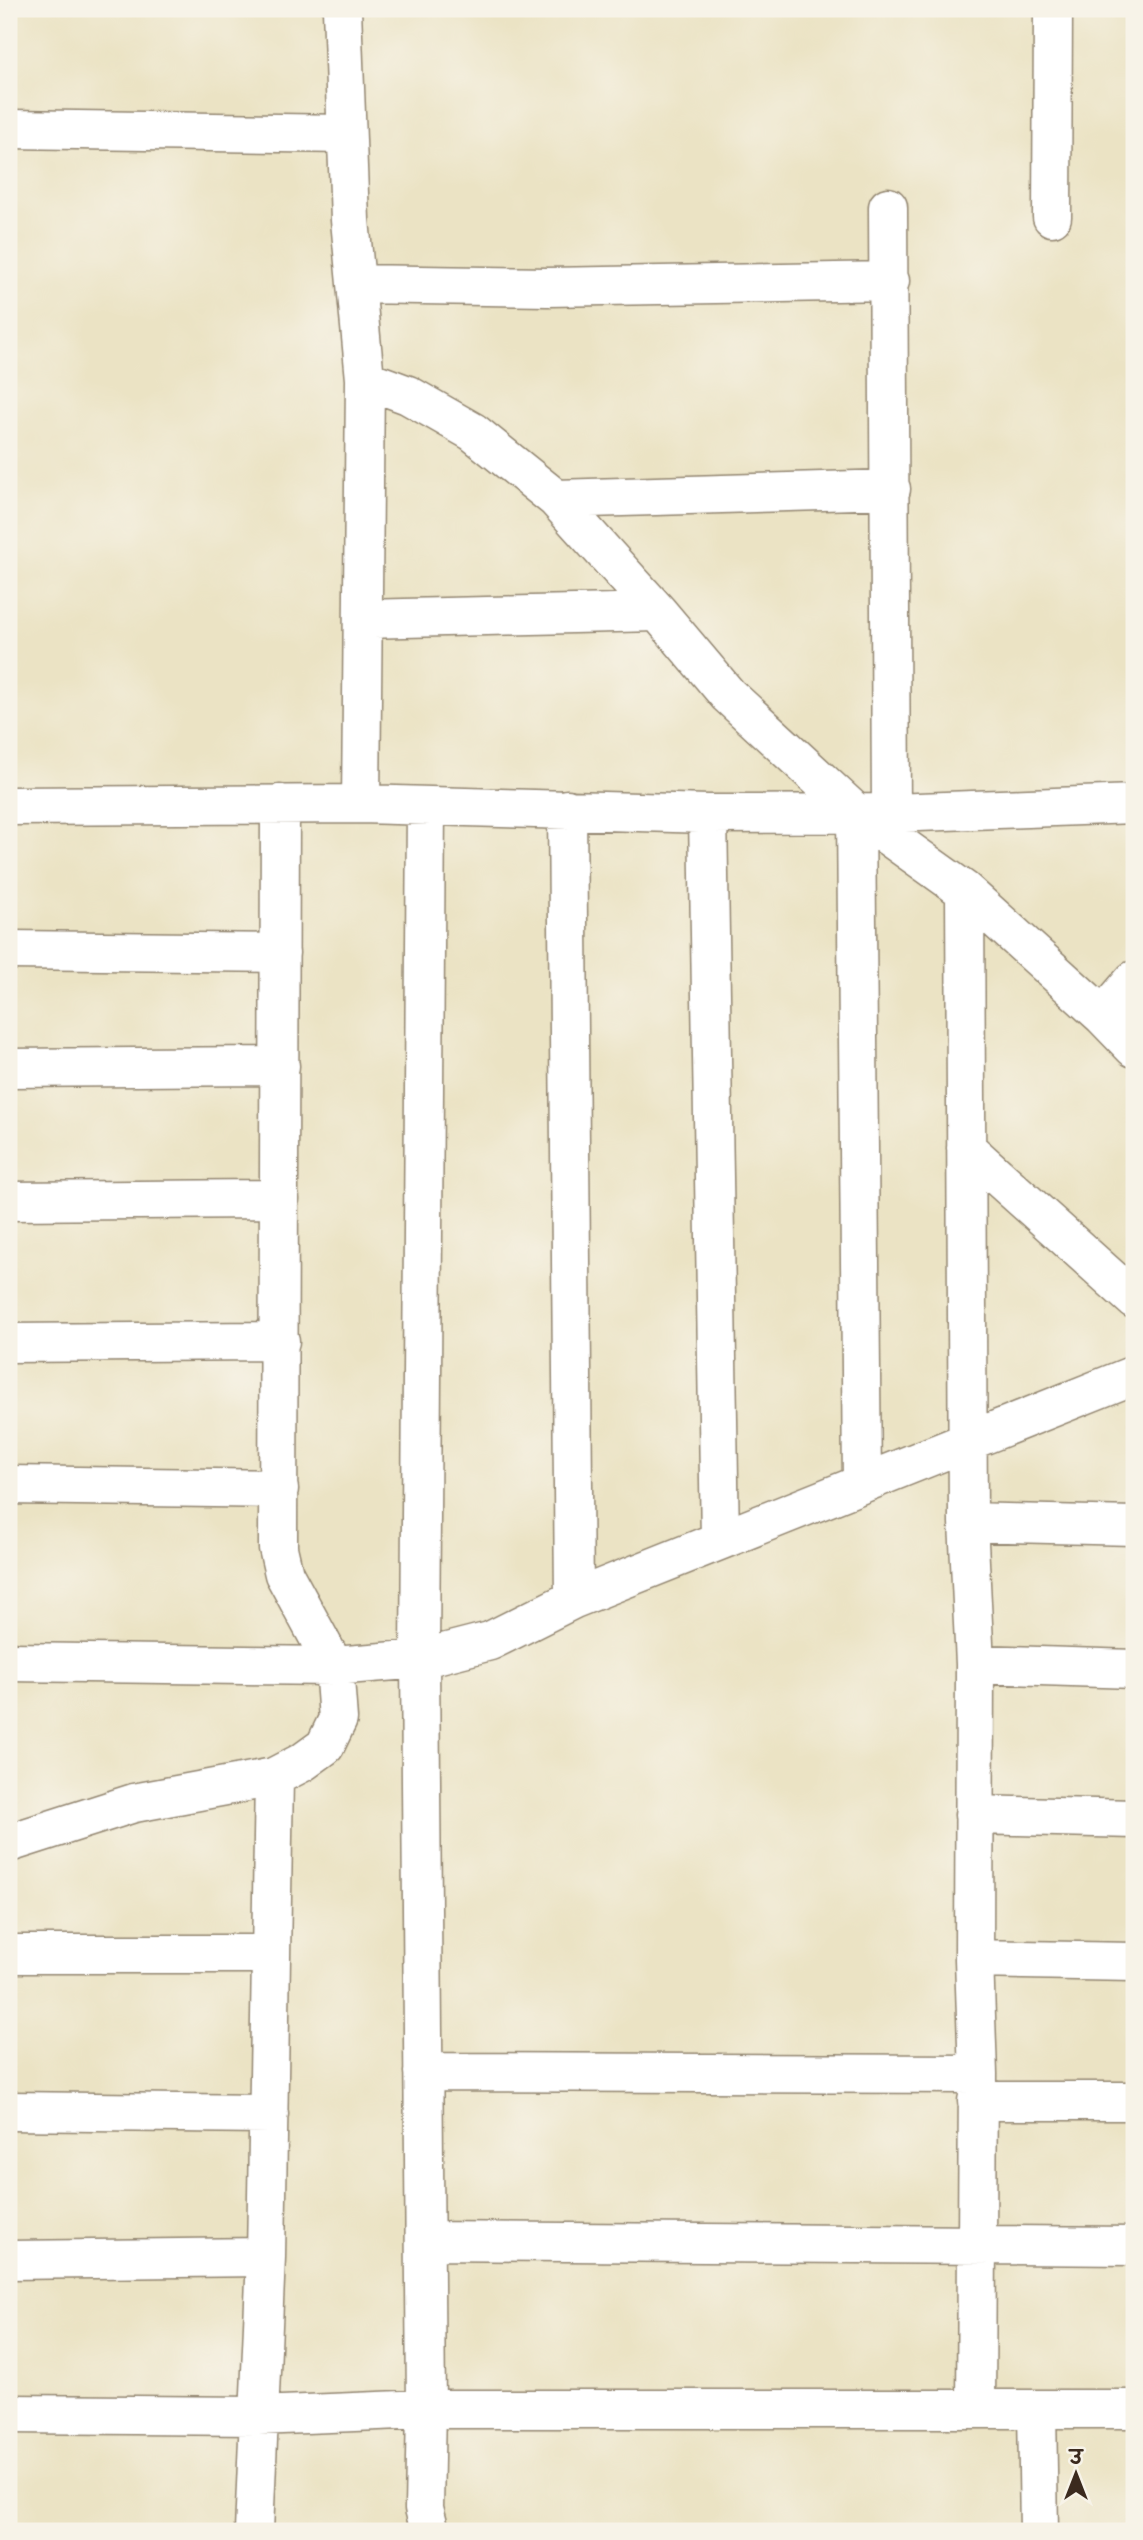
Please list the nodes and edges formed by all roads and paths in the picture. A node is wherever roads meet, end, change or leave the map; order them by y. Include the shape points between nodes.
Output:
1 (342, 9) edge
2 (1053, 9) edge
3 (9, 129) edge
4 (346, 134) junction
5 (888, 207) dead end
6 (1052, 216) dead end
7 (890, 281) junction
8 (356, 285) junction
9 (365, 379) junction
10 (891, 489) junction
11 (556, 499) junction
12 (658, 612) junction
13 (363, 619) junction
14 (280, 804) junction
15 (361, 804) junction
16 (1134, 804) edge
17 (9, 806) edge
18 (426, 806) junction
19 (567, 809) junction
20 (874, 813) junction
21 (708, 814) junction
22 (965, 891) junction
23 (9, 950) edge
24 (280, 953) junction
25 (1134, 980) edge
26 (1103, 1016) junction
27 (1134, 1048) edge
28 (280, 1066) junction
29 (9, 1068) edge
30 (966, 1147) junction
31 (280, 1199) junction
32 (9, 1201) edge
33 (1134, 1299) edge
34 (280, 1341) junction
35 (9, 1343) edge
36 (1134, 1375) edge
37 (968, 1441) junction
38 (862, 1484) junction
39 (9, 1485) edge
40 (279, 1489) junction
41 (968, 1522) junction
42 (1134, 1526) edge
43 (720, 1540) junction
44 (574, 1599) junction
45 (420, 1660) junction
46 (9, 1662) edge
47 (975, 1664) junction
48 (334, 1666) junction
49 (1134, 1669) edge
50 (274, 1777) junction
51 (974, 1815) junction
52 (1134, 1819) edge
53 (9, 1843) edge
54 (9, 1954) edge
55 (271, 1954) junction
56 (974, 1959) junction
57 (1134, 1962) edge
58 (423, 2072) junction
59 (977, 2088) junction
60 (1134, 2101) edge
61 (9, 2111) edge
62 (268, 2113) junction
63 (425, 2241) junction
64 (976, 2246) junction
65 (1134, 2246) edge
66 (266, 2258) junction
67 (9, 2260) edge
68 (1134, 2409) edge
69 (426, 2410) junction
70 (976, 2410) junction
71 (1037, 2410) junction
72 (9, 2414) edge
73 (258, 2416) junction
74 (254, 2531) edge
75 (430, 2531) edge
76 (1039, 2531) edge

1 - 4 street
2 - 6 street
3 - 4 street
4 - 8 street
5 - 7 street
7 - 8 street
7 - 10 street
8 - 9 street
9 - 11 street via 408,396 473,432
9 - 13 street
10 - 11 street
10 - 20 street
11 - 12 street
12 - 13 street
12 - 20 street via 728,695
13 - 15 street
14 - 15 street
14 - 17 street
14 - 24 street
15 - 18 street
16 - 20 street
18 - 19 street
18 - 45 street
19 - 21 street
19 - 44 street
20 - 21 street
20 - 22 street
20 - 38 street
21 - 43 street
22 - 26 street
22 - 30 street
23 - 24 street
24 - 28 street
25 - 26 street
26 - 27 street
28 - 29 street
28 - 31 street
30 - 33 street
30 - 37 street
31 - 32 street
31 - 34 street
34 - 35 street
34 - 40 street
36 - 37 street
37 - 38 street
37 - 41 street
38 - 43 street
39 - 40 street
40 - 48 street via 278,1548 284,1574
41 - 42 street
41 - 47 street
43 - 44 street
44 - 45 street via 490,1641
45 - 48 street
45 - 58 street
46 - 48 street
47 - 49 street
47 - 51 street
48 - 50 street via 338,1719 325,1746
50 - 53 street via 134,1803
50 - 55 street
51 - 52 street
51 - 56 street
54 - 55 street
55 - 62 street
56 - 57 street
56 - 59 street
58 - 59 street
58 - 63 street
59 - 60 street
59 - 64 street
61 - 62 street
62 - 66 street
63 - 64 street
63 - 69 street
64 - 65 street
64 - 70 street
66 - 67 street
66 - 73 street
68 - 71 street
69 - 70 street
69 - 73 street
69 - 75 street via 424,2508
70 - 71 street
71 - 76 street
72 - 73 street
73 - 74 street

